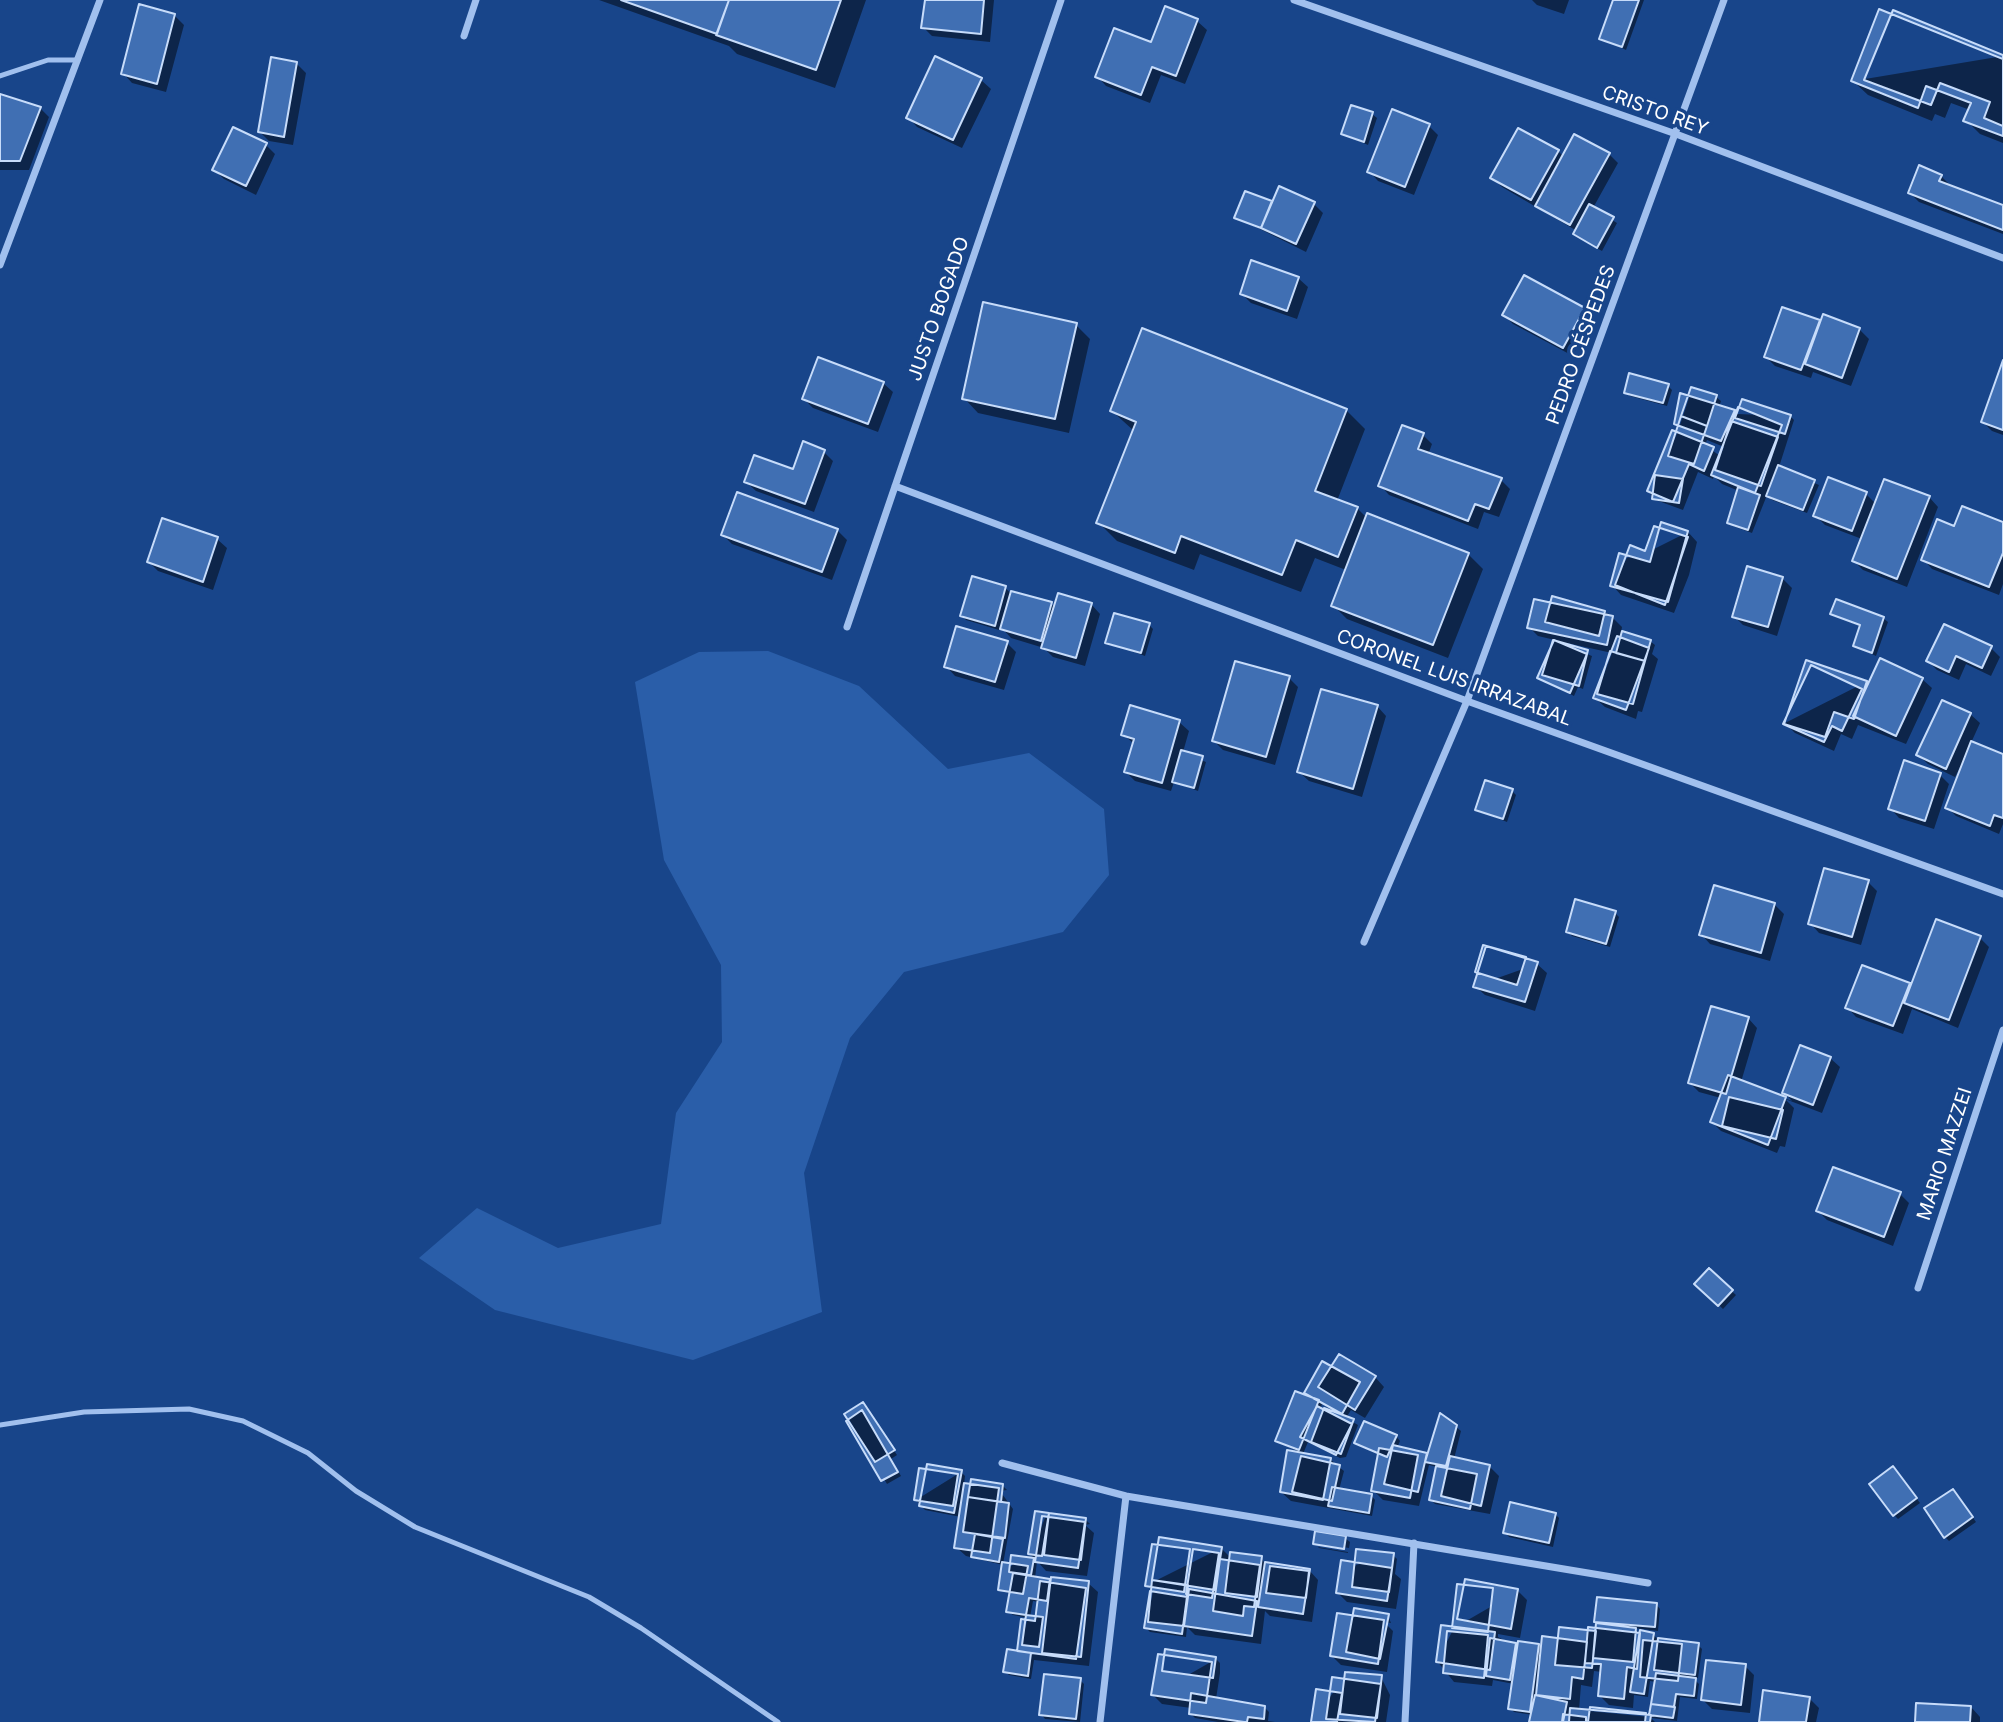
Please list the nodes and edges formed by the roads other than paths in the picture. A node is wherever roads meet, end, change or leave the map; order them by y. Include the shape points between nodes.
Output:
1 (100, 0) edge
2 (476, 0) edge
3 (1061, 0) edge
4 (1294, 0) edge
5 (1724, 0) edge
6 (464, 36) dead end
7 (78, 60) junction
8 (0, 76) edge
9 (1676, 134) junction
10 (2003, 258) edge
11 (0, 265) edge
12 (895, 486) junction
13 (847, 627) dead end
14 (1466, 701) junction
15 (2003, 894) edge
16 (1364, 942) dead end
17 (2003, 1030) edge
18 (1918, 1288) dead end
19 (0, 1425) edge
20 (1002, 1463) dead end
21 (1126, 1496) junction
22 (1414, 1542) junction
23 (1648, 1583) dead end
24 (778, 1722) edge
25 (1101, 1722) edge
26 (1405, 1722) edge

1 - 7 street
2 - 6 street
3 - 12 street, JUSTO BOGADO
4 - 9 street, CRISTO REY
5 - 9 street, PEDRO CÉSPEDES
7 - 8 lane via 48,60
7 - 11 street
9 - 10 street, CRISTO REY
9 - 14 street, PEDRO CÉSPEDES
12 - 13 street, JUSTO BOGADO
12 - 14 street, CORONEL LUIS IRRAZABAL
14 - 15 street, CORONEL LUIS IRRAZABAL
14 - 16 street, PEDRO CÉSPEDES
17 - 18 street, MARIO MAZZEI
19 - 24 lane via 84,1412 189,1409 243,1421 308,1453 356,1491 415,1527 589,1597
20 - 21 street
21 - 22 street
21 - 25 street
22 - 23 street
22 - 26 street

